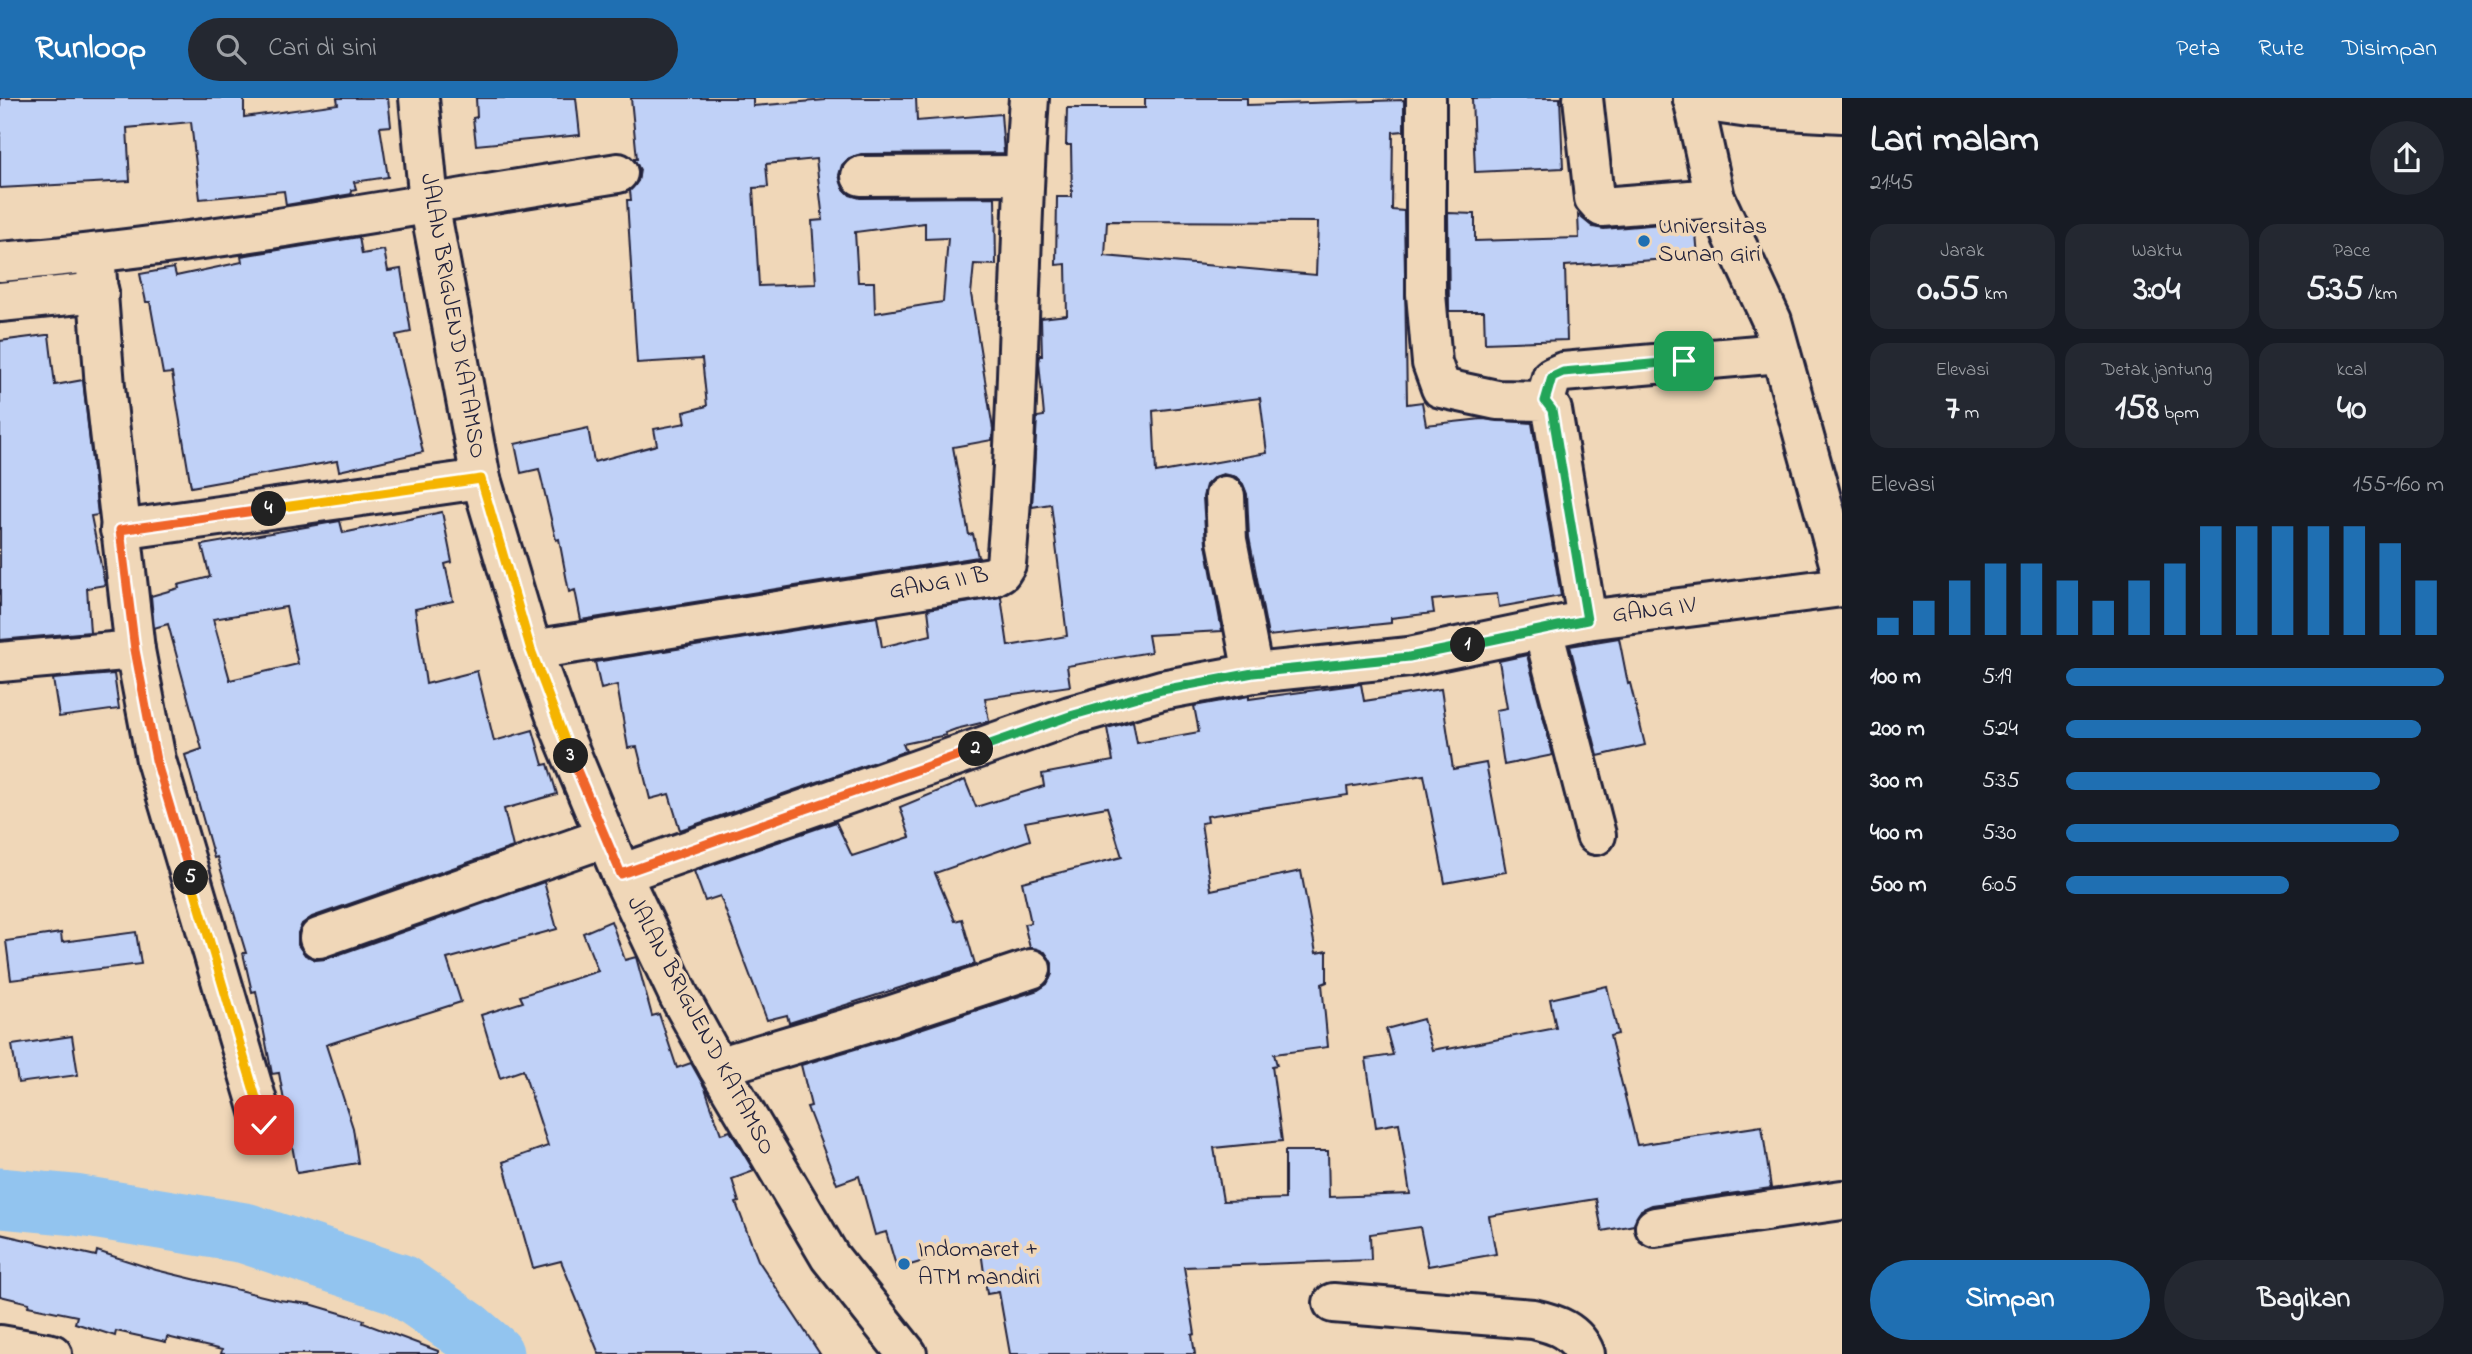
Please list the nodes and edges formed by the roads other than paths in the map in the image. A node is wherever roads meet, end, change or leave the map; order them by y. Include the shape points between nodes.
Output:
1 (419, 98) edge
2 (1029, 98) edge
3 (1426, 98) edge
4 (1583, 98) edge
5 (1693, 99) edge
6 (1842, 113) edge
7 (618, 173) dead end
8 (1023, 175) junction
9 (861, 176) dead end
10 (1715, 198) junction
11 (429, 202) junction
12 (95, 254) junction
13 (0, 261) edge
14 (99, 292) junction
15 (0, 302) edge
16 (1780, 353) junction
17 (1545, 401) junction
18 (481, 479) junction
19 (1225, 496) dead end
20 (120, 530) junction
21 (1842, 574) edge
22 (1842, 587) edge
23 (1587, 620) junction
24 (1543, 630) junction
25 (135, 650) junction
26 (531, 650) junction
27 (0, 662) edge
28 (1253, 673) junction
29 (1596, 835) dead end
30 (604, 838) junction
31 (621, 874) junction
32 (319, 938) dead end
33 (1031, 969) dead end
34 (718, 1068) junction
35 (264, 1125) dead end
36 (1842, 1200) edge
37 (1655, 1227) dead end
38 (1333, 1303) dead end
39 (907, 1354) edge
40 (1585, 1354) edge

1 - 11 street, JALAN BRIGJEND KATAMSO
2 - 8 street, GANG II B
3 - 17 street via 1426,294 1432,363 1441,388 1497,400
4 - 10 street via 1594,198 1602,207
5 - 6 street via 1749,108
5 - 10 street
7 - 11 street
8 - 9 street
8 - 26 street, GANG II B via 1012,500 1002,572
10 - 16 street via 1772,321
11 - 12 street via 306,225
11 - 18 street, JALAN BRIGJEND KATAMSO
12 - 13 street
12 - 14 street
14 - 15 street
14 - 20 street
16 - 17 street via 1563,372 1552,377
16 - 21 street
17 - 23 street via 1552,410
18 - 20 street
18 - 26 street, JALAN BRIGJEND KATAMSO
19 - 28 street via 1227,540
20 - 25 street
22 - 23 street, GANG IV
23 - 24 street, GANG IV
24 - 28 street, GANG IV via 1409,657
24 - 29 street
25 - 27 street
25 - 35 street via 156,760
26 - 30 street, JALAN BRIGJEND KATAMSO
28 - 31 street, GANG IV via 1162,690 1070,716
30 - 31 street, JALAN BRIGJEND KATAMSO
30 - 32 street
31 - 34 street, JALAN BRIGJEND KATAMSO
33 - 34 street
34 - 39 street, JALAN BRIGJEND KATAMSO via 824,1248
36 - 37 street
38 - 40 street via 1550,1322 1574,1335

